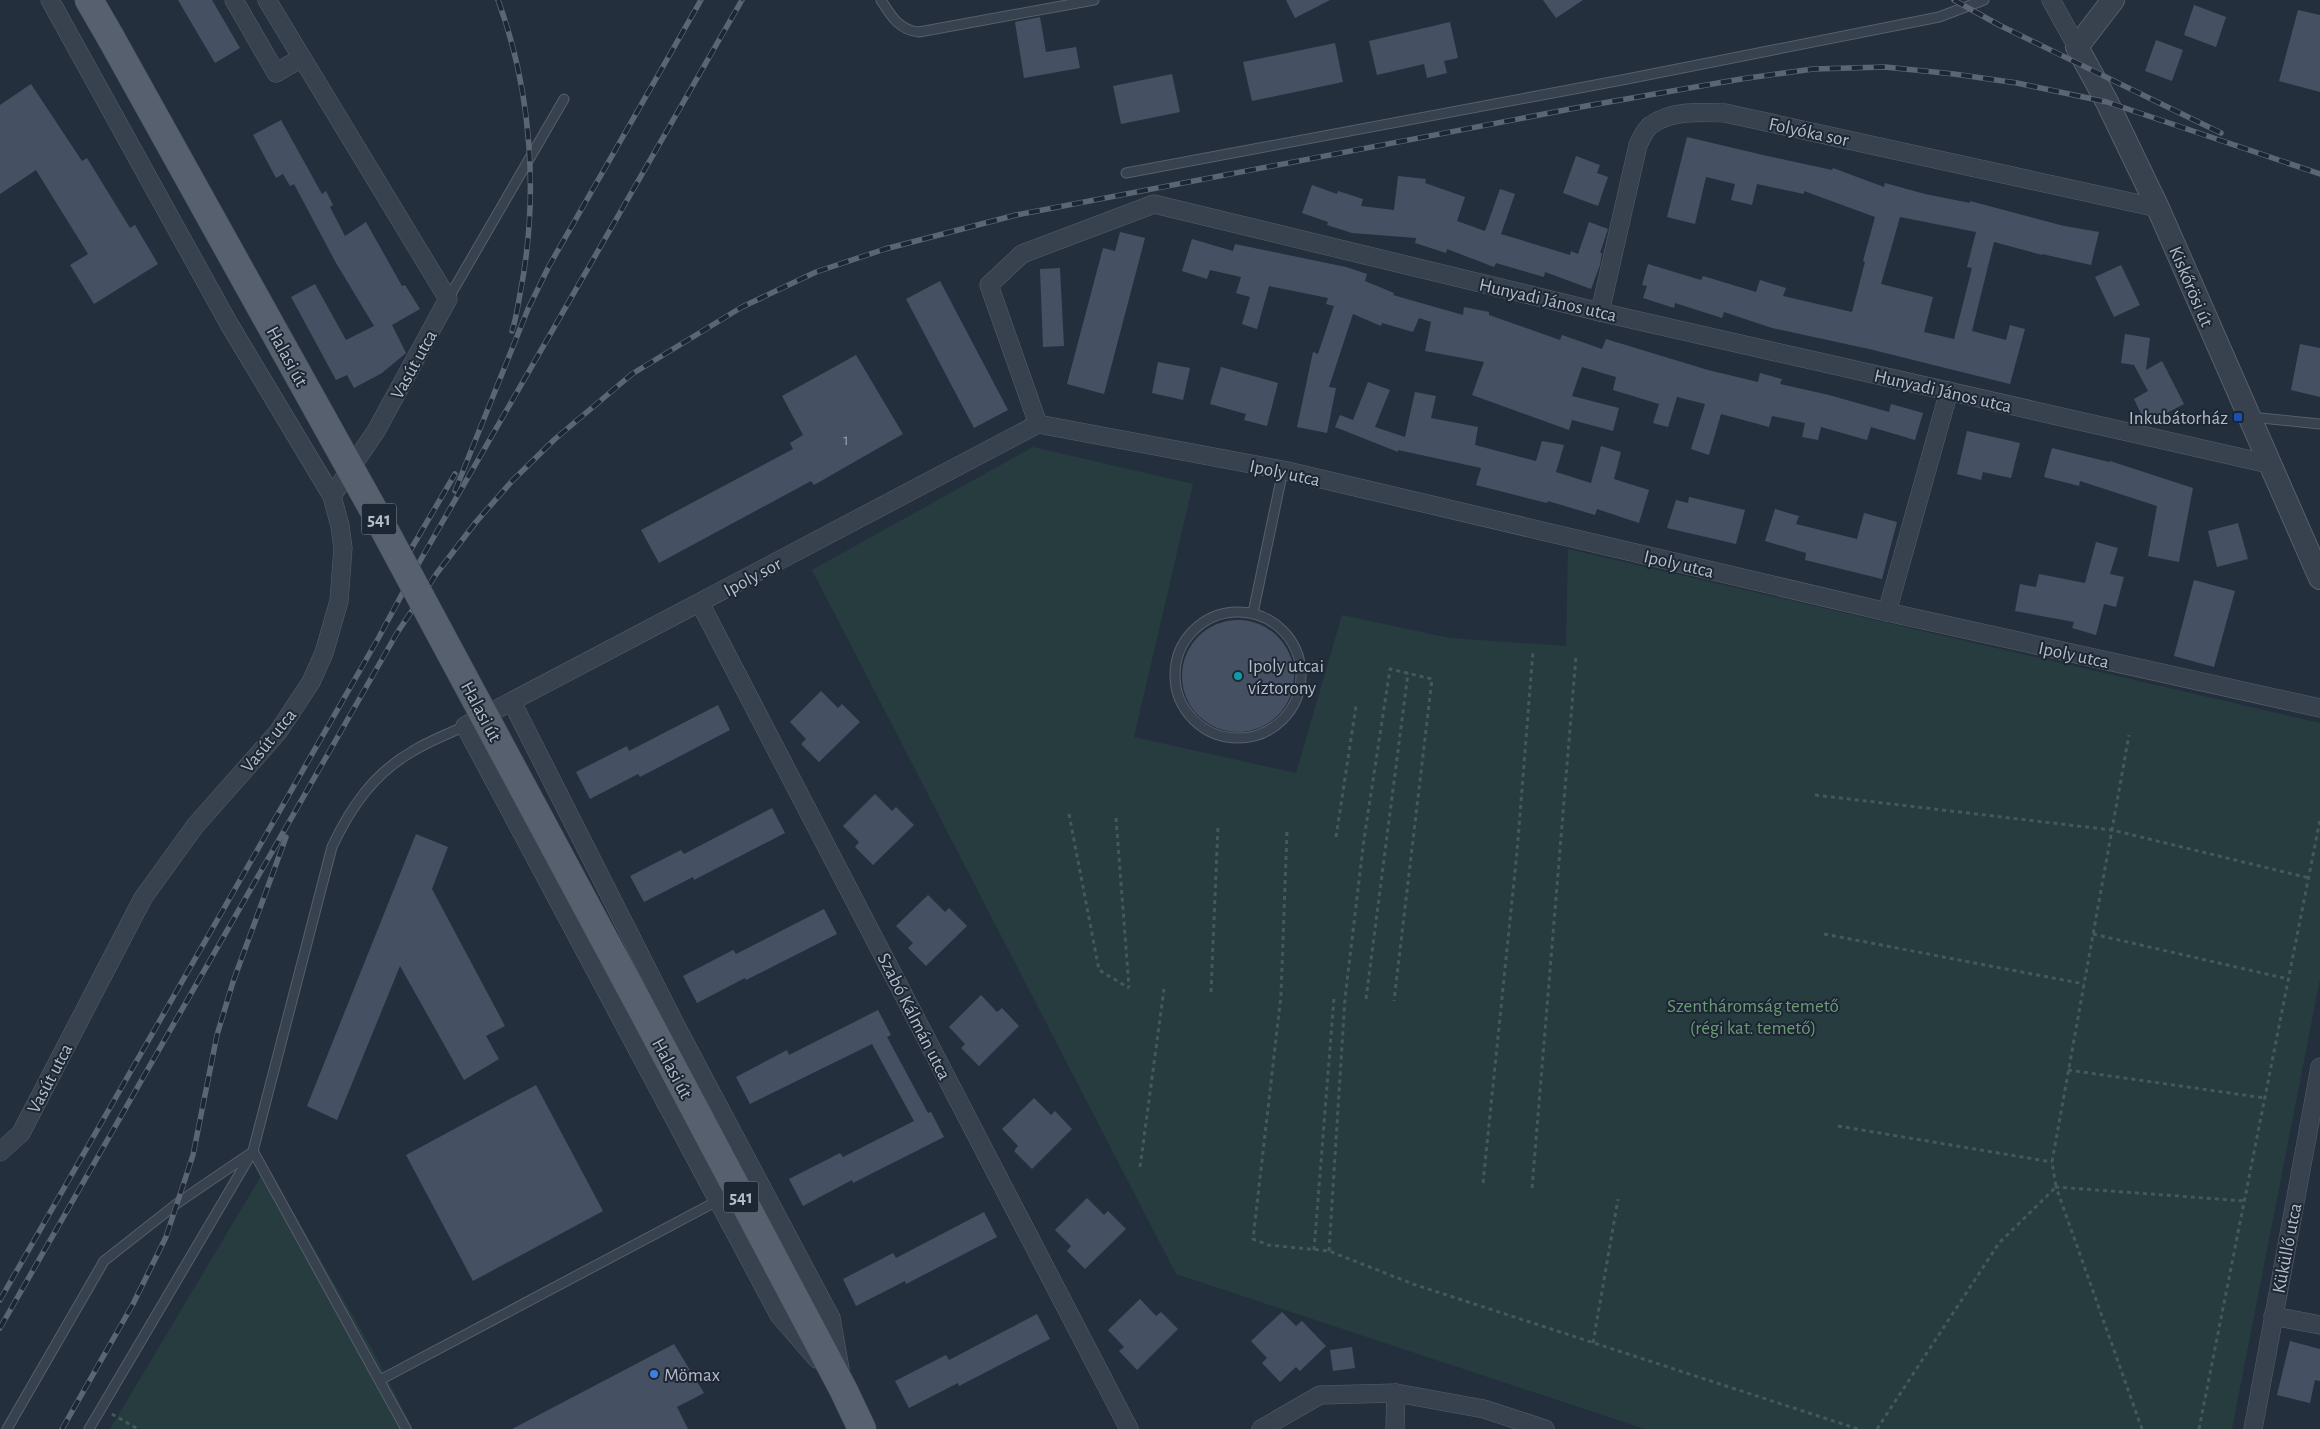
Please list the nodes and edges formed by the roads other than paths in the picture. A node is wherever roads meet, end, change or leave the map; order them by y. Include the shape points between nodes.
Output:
1 (50, 0) edge
2 (89, 0) edge
3 (234, 0) edge
4 (267, 0) edge
5 (881, 0) edge
6 (1094, 0) edge
7 (1984, 0) edge
8 (2051, 0) edge
9 (2113, 0) edge
10 (2077, 47) junction
11 (301, 58) junction
12 (564, 99) dead end
13 (1126, 173) dead end
14 (2158, 208) junction
15 (448, 299) junction
16 (1600, 312) junction
17 (1949, 391) junction
18 (2248, 416) junction
19 (1038, 424) junction
20 (2320, 424) edge
21 (2269, 464) junction
22 (1283, 470) junction
23 (332, 496) junction
24 (2320, 578) edge
25 (700, 603) junction
26 (1887, 612) junction
27 (1253, 613) junction
28 (512, 702) junction
29 (2320, 708) edge
30 (466, 726) junction
31 (2320, 1067) edge
32 (253, 1151) junction
33 (0, 1152) edge
34 (719, 1200) junction
35 (2273, 1316) junction
36 (2320, 1325) edge
37 (380, 1380) junction
38 (843, 1390) junction
39 (1396, 1392) junction
40 (7, 1429) edge
41 (89, 1429) edge
42 (406, 1429) edge
43 (862, 1429) edge
44 (1129, 1429) edge
45 (1261, 1429) edge
46 (1395, 1429) edge
47 (1545, 1429) edge
48 (2253, 1429) edge

1 - 23 street, Halasi út via 230,324
2 - 38 main road, Halasi út / 541, bridge via 384,529
3 - 11 street via 276,73
4 - 11 street
5 - 6 lane via 892,19 908,31 919,32
7 - 13 lane via 1939,17
8 - 10 street, Kiskőrösi út
9 - 10 street
10 - 14 street, Kiskőrösi út
11 - 15 street
12 - 15 lane
14 - 16 street, Folyóka sor via 1725,113 1696,111 1650,125 1638,145
14 - 18 street, Kiskőrösi út
15 - 23 street, Vasút utca via 376,431
16 - 17 street, Hunyadi János utca
16 - 19 street, Hunyadi János utca via 1154,204 1022,254 989,285
17 - 21 street, Hunyadi János utca
17 - 26 street
18 - 20 lane
18 - 21 street, Kiskőrösi út
19 - 22 street, Ipoly utca
19 - 25 street, Ipoly sor
21 - 24 street, Kiskőrösi út
22 - 26 street, Ipoly utca
22 - 27 lane
23 - 33 street, Vasút utca via 342,548 339,601 324,653 311,682 278,732 195,826 142,898 21,1132
25 - 28 street, Ipoly sor
25 - 44 street, Szabó Kálmán utca
26 - 29 street, Ipoly utca
27 - 27 lane via 1222,614 1201,624 1185,641 1176,663 1176,686 1185,708 1200,726 1222,736 1246,737 1268,729 1287,714 1298,693 1300,669 1294,646 1278,627
28 - 30 street, Ipoly sor
28 - 38 street via 676,1026 831,1318
30 - 32 lane via 412,751 363,792 346,817 332,847
30 - 34 street
31 - 35 street, Küküllő utca
32 - 37 lane
32 - 40 lane via 179,1202 104,1261
32 - 41 lane
34 - 37 lane
34 - 38 street via 779,1315
35 - 36 street
35 - 48 street, Küküllő utca
37 - 42 lane
38 - 43 main road, Halasi út / 541
39 - 45 street via 1320,1395
39 - 46 street
39 - 47 street via 1484,1410

